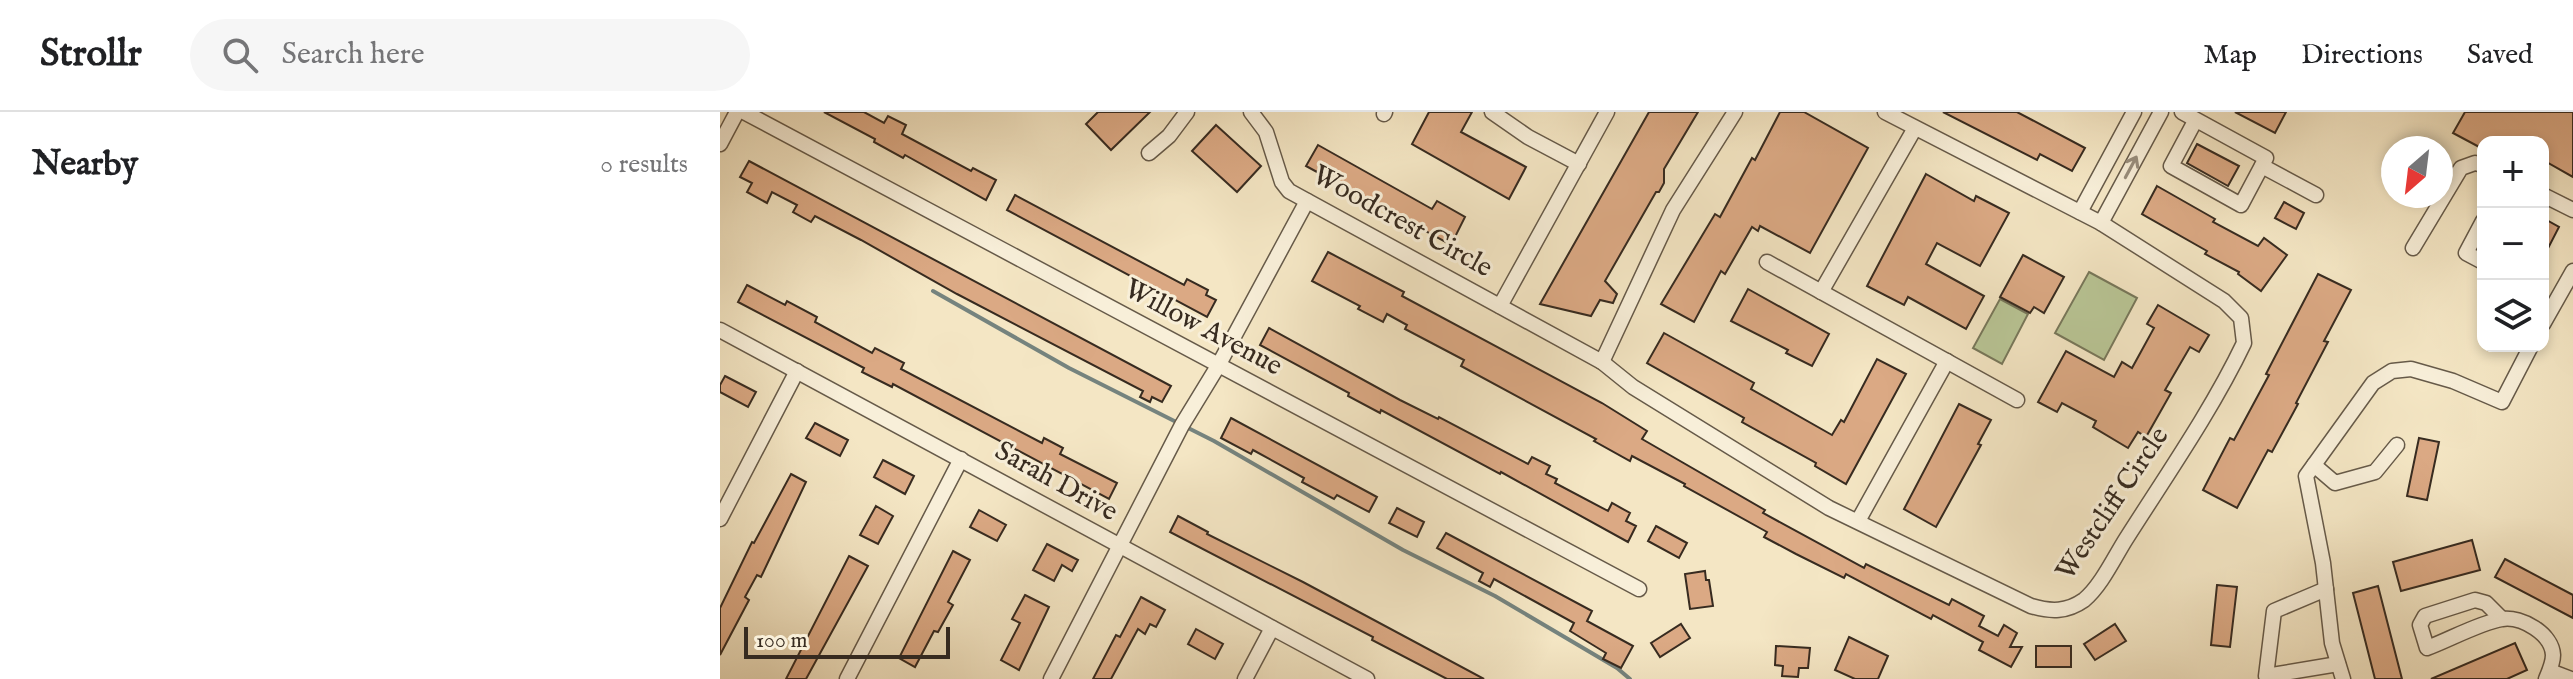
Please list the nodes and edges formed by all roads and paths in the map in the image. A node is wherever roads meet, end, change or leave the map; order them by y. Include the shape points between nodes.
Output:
1 (737, 112) edge
2 (744, 112) edge
3 (1187, 112) edge
4 (1251, 112) edge
5 (1492, 112) edge
6 (1607, 112) edge
7 (1735, 112) edge
8 (1885, 112) edge
9 (2134, 112) edge
10 (2161, 112) edge
11 (2189, 116) edge
12 (1915, 128) junction
13 (720, 144) edge
14 (1149, 153) dead end
15 (1579, 164) junction
16 (2477, 164) edge
17 (2262, 166) junction
18 (2316, 195) dead end
19 (2549, 198) edge
20 (1307, 201) junction
21 (2573, 210) edge
22 (2080, 212) junction
23 (2101, 223) junction
24 (2477, 232) edge
25 (2413, 248) dead end
26 (2477, 259) edge
27 (1767, 262) dead end
28 (2573, 271) edge
29 (1821, 292) junction
30 (2550, 298) edge
31 (1500, 306) junction
32 (720, 330) edge
33 (2528, 352) edge
34 (1947, 361) junction
35 (1602, 362) junction
36 (1218, 366) junction
37 (797, 371) junction
38 (2017, 400) dead end
39 (2397, 445) dead end
40 (961, 459) junction
41 (2310, 471) junction
42 (720, 519) edge
43 (1858, 521) junction
44 (1120, 547) junction
45 (1639, 589) dead end
46 (2326, 589) junction
47 (2502, 619) junction
48 (1272, 628) junction
49 (2338, 664) junction
50 (2548, 675) edge
51 (847, 679) edge
52 (1051, 679) edge
53 (1245, 679) edge
54 (1367, 679) edge
55 (2343, 679) edge
56 (2571, 679) edge

1 - 13 street
2 - 36 street, Willow Avenue
3 - 14 street
4 - 20 street, Woodcrest Circle via 1266,132 1282,182
5 - 15 street
6 - 15 street, Woodcrest Circle
7 - 35 street via 1673,210
8 - 12 street, Westcliff Circle
9 - 22 street
23 -> 10 street
11 - 17 street via 2266,158
11 - 17 street via 2171,166 2241,205
12 - 22 street, Westcliff Circle
12 - 29 street
15 - 31 street, Woodcrest Circle
16 - 25 street via 2461,168
17 - 18 street
19 - 21 street
20 - 31 street, Woodcrest Circle
20 - 36 street
22 - 23 street, Westcliff Circle
23 - 43 street, Westcliff Circle via 2234,309 2244,343 2085,599 2066,609 2031,606
24 - 26 street via 2466,253
27 - 29 street
28 - 30 street
29 - 34 street
31 - 35 street, Westcliff Circle
32 - 37 street, Sarah Drive
33 - 41 street via 2502,402 2411,369 2392,371 2373,383
34 - 38 street
34 - 43 street
35 - 43 street, Westcliff Circle via 1646,395
36 - 44 street
36 - 45 street, Willow Avenue
37 - 40 street, Sarah Drive
37 - 42 street
39 - 41 street via 2375,472 2335,483
40 - 44 street, Sarah Drive
40 - 51 street
41 - 46 street
44 - 48 street, Sarah Drive
44 - 52 street
46 - 49 street
46 - 49 street via 2274,611 2266,676
47 - 47 street via 2427,648 2420,625 2425,616 2475,600
47 - 50 street via 2518,619 2544,635 2553,657
48 - 53 street
48 - 54 street, Sarah Drive
49 - 55 street
50 - 56 street

